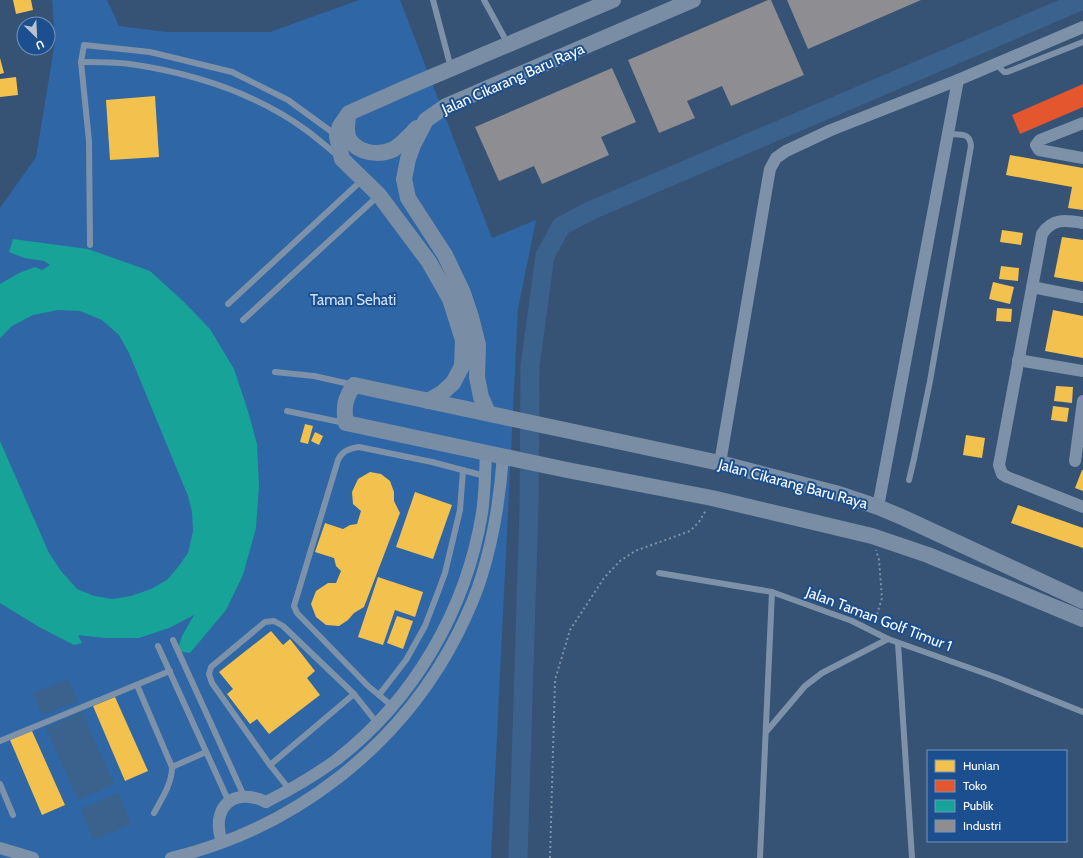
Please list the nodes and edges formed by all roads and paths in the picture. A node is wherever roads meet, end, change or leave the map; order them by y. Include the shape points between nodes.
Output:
1 (432, 0) edge
2 (484, 0) edge
3 (613, 0) edge
4 (693, 0) edge
5 (1083, 27) edge
6 (1083, 42) edge
7 (508, 44) junction
8 (81, 62) junction
9 (996, 64) junction
10 (451, 69) junction
11 (958, 80) junction
12 (349, 113) junction
13 (426, 120) junction
14 (1083, 123) edge
15 (948, 134) junction
16 (338, 136) junction
17 (1083, 158) edge
18 (342, 159) junction
19 (363, 179) junction
20 (379, 195) junction
21 (1083, 223) edge
22 (90, 245) dead end
23 (1032, 287) junction
24 (1083, 297) edge
25 (228, 304) dead end
26 (243, 320) dead end
27 (1018, 360) junction
28 (1083, 371) edge
29 (275, 372) dead end
30 (354, 385) junction
31 (428, 401) junction
32 (1083, 401) edge
33 (287, 411) dead end
34 (488, 413) junction
35 (346, 423) junction
36 (1081, 432) edge
37 (486, 452) junction
38 (503, 456) junction
39 (1075, 460) dead end
40 (720, 463) junction
41 (463, 470) junction
42 (485, 476) junction
43 (908, 480) dead end
44 (712, 498) junction
45 (878, 507) junction
46 (1083, 507) edge
47 (879, 560) dead end
48 (660, 573) dead end
49 (772, 592) junction
50 (1083, 601) edge
51 (1083, 618) edge
52 (872, 631) junction
53 (888, 639) junction
54 (173, 640) dead end
55 (898, 643) junction
56 (158, 646) dead end
57 (170, 671) junction
58 (137, 685) junction
59 (354, 694) junction
60 (379, 695) junction
61 (392, 706) junction
62 (1083, 712) edge
63 (377, 723) junction
64 (766, 732) junction
65 (0, 741) edge
66 (206, 752) junction
67 (270, 765) junction
68 (172, 767) junction
69 (0, 784) edge
70 (290, 790) junction
71 (244, 796) junction
72 (229, 802) junction
73 (266, 802) junction
74 (154, 813) dead end
75 (14, 815) dead end
76 (274, 819) junction
77 (222, 842) junction
78 (0, 848) edge
79 (33, 858) edge
80 (172, 858) edge
81 (550, 858) edge
82 (760, 858) edge
83 (912, 858) edge

1 - 10 lane
2 - 7 lane
3 - 7 main road
4 - 13 main road, Jalan Cikarang Baru Raya via 446,106
5 - 9 street
6 - 9 lane via 1007,72
7 - 10 main road
8 - 16 lane via 85,45 150,52 232,72 288,100
8 - 18 lane via 129,64 175,72 221,86 285,117
8 - 22 lane via 89,141
9 - 11 street
10 - 12 main road
11 - 15 street
11 - 40 street via 831,130 776,158 770,169
12 - 13 main road via 349,139 360,149 372,153 394,148
12 - 16 main road via 340,126
13 - 34 main road, Jalan Cikarang Baru Raya via 408,159 404,179 408,198 445,255 463,293 478,345 476,377
14 - 17 street via 1040,140 1036,144 1039,150
15 - 43 lane via 966,135 971,146 930,381
15 - 45 street
16 - 18 main road
18 - 19 main road
19 - 20 main road
19 - 25 lane
20 - 26 lane
20 - 31 main road via 429,262 450,299 463,340 462,366 453,383
21 - 23 street via 1066,220 1045,228
23 - 24 street
23 - 27 street
27 - 28 street
27 - 46 street via 1000,470 1007,477
29 - 30 lane, Jalan Cikarang Baru Raya via 314,376
30 - 31 main road, Jalan Cikarang Baru Raya
30 - 35 main road via 345,403
31 - 34 main road, Jalan Cikarang Baru Raya
32 - 36 street
33 - 35 lane, Jalan Cikarang Baru Raya
34 - 40 main road, Jalan Cikarang Baru Raya
35 - 37 main road, Jalan Cikarang Baru Raya
36 - 39 street
37 - 38 main road, Jalan Cikarang Baru Raya
37 - 42 street
38 - 44 main road, Jalan Cikarang Baru Raya
38 - 76 street via 500,497 482,576 449,651 402,718 374,748 309,799
40 - 45 main road, Jalan Cikarang Baru Raya via 839,494
41 - 42 lane
41 - 60 lane via 460,510 445,573 425,626 406,660
41 - 60 lane via 359,447 340,454 294,606 297,613
42 - 61 street via 482,512 475,547 451,615 415,678
44 - 51 main road, Jalan Cikarang Baru Raya via 872,536 928,555
44 - 81 path via 699,522 690,531 635,551 620,561 604,578 570,630 555,680
45 - 50 main road, Jalan Cikarang Baru Raya
47 - 52 path via 882,598
48 - 49 lane, Jalan Taman Golf Timur 1
49 - 52 lane, Jalan Taman Golf Timur 1 via 852,621
49 - 64 lane
52 - 53 lane, Jalan Taman Golf Timur 1
53 - 55 lane, Jalan Taman Golf Timur 1
53 - 64 lane via 822,673 805,686
54 - 71 lane
55 - 62 lane, Jalan Taman Golf Timur 1 via 998,678
55 - 83 lane
56 - 57 lane
57 - 58 lane
57 - 66 lane
58 - 65 lane
58 - 68 lane
59 - 63 lane
59 - 67 lane
59 - 67 lane via 283,626 274,621 265,622 211,667 209,674 212,683
60 - 61 lane
61 - 63 street
63 - 70 street via 336,759
64 - 82 lane
66 - 68 lane
66 - 72 lane
67 - 70 lane
68 - 74 lane via 167,790
69 - 75 lane
70 - 73 street
71 - 72 street
71 - 73 street via 252,796
72 - 77 street via 218,820 218,832
73 - 76 street
76 - 77 street
77 - 80 street
78 - 79 street

